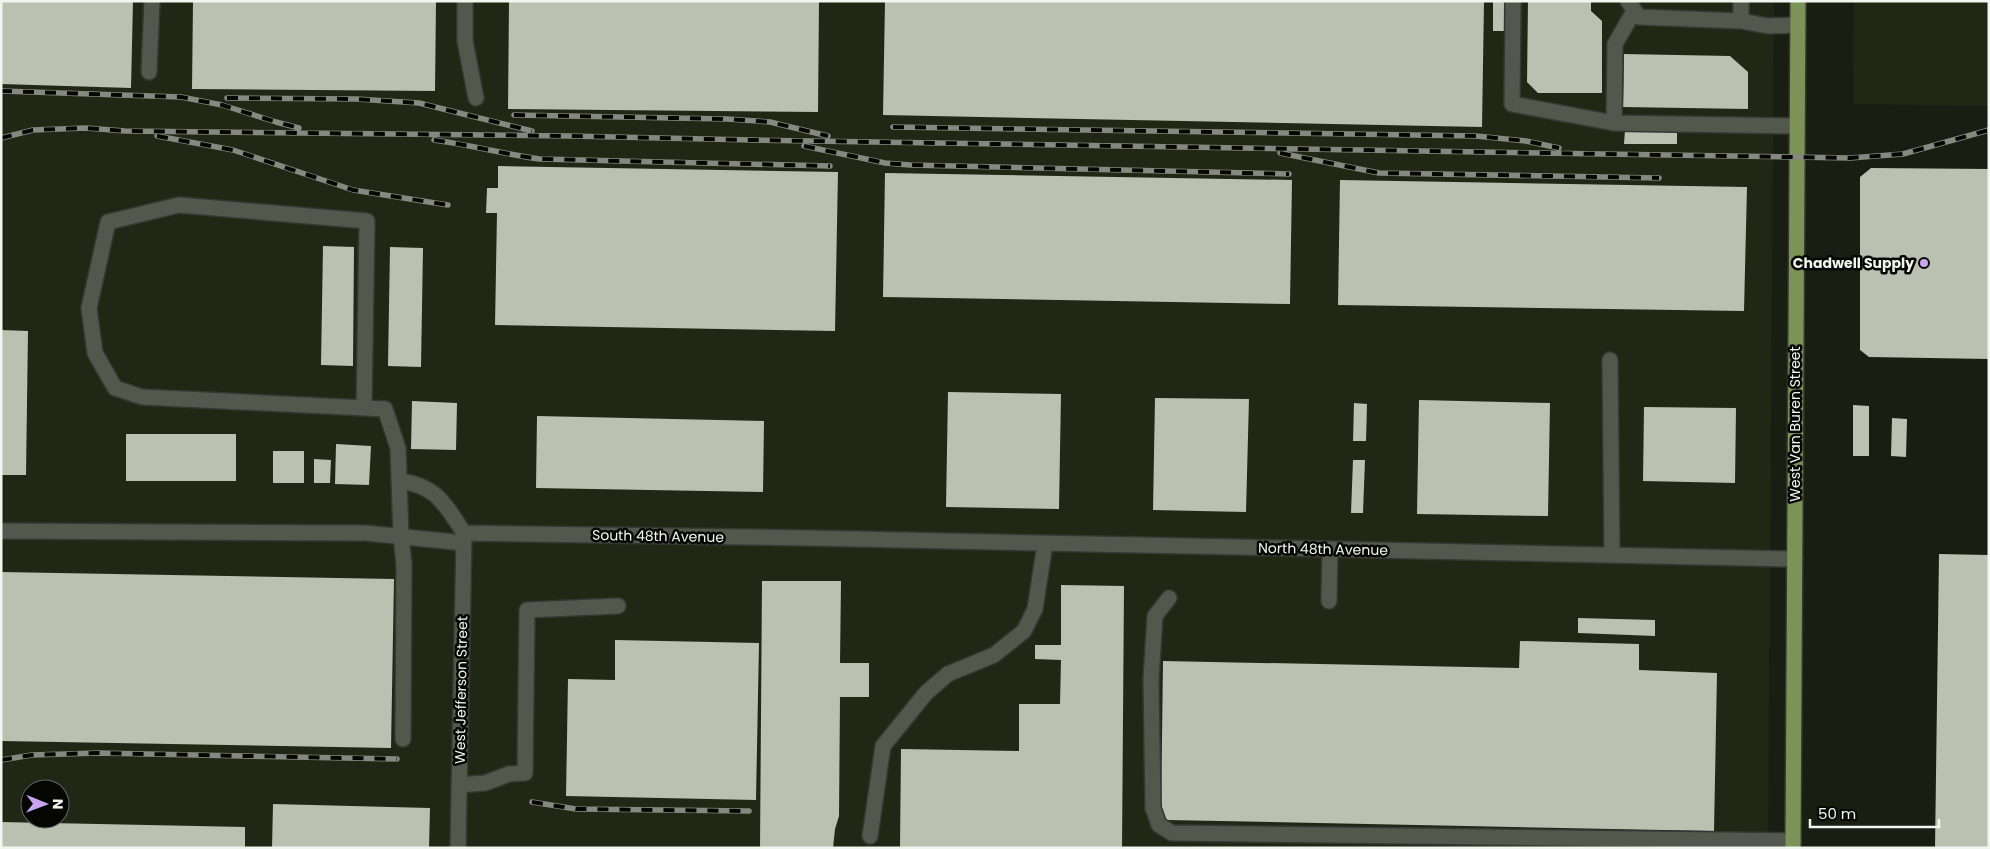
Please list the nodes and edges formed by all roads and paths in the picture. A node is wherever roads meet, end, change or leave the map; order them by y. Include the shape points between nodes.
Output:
1 (152, 1) edge
2 (465, 1) edge
3 (1513, 1) edge
4 (1741, 1) edge
5 (1798, 1) edge
6 (1631, 6) edge
7 (1741, 21) junction
8 (1798, 25) junction
9 (149, 72) dead end
10 (476, 98) dead end
11 (1614, 123) junction
12 (1796, 126) junction
13 (1610, 360) dead end
14 (364, 408) junction
15 (399, 481) junction
16 (1, 531) edge
17 (401, 537) junction
18 (464, 538) junction
19 (851, 540) joint
20 (1045, 544) junction
21 (1330, 550) junction
22 (1612, 555) junction
23 (1796, 559) junction
24 (1169, 598) dead end
25 (1329, 601) dead end
26 (618, 606) dead end
27 (403, 739) dead end
28 (459, 785) junction
29 (870, 836) dead end
30 (1793, 844) edge
31 (458, 848) edge

1 - 9 street
2 - 10 street via 465,41
3 - 11 street via 1512,104
4 - 7 street
5 - 8 main road, West Van Buren Street
6 - 7 street via 1638,17
6 - 11 street via 1615,44
7 - 8 street via 1768,26
8 - 12 main road, West Van Buren Street
11 - 12 street
12 - 23 main road, West Van Buren Street
13 - 22 street
14 - 14 street via 142,397 115,388 95,353 89,308 108,222 179,205 367,221
14 - 15 street via 385,409 398,448
15 - 17 street
15 - 18 street via 417,483 442,500
16 - 17 street, South 48th Avenue
17 - 18 street, South 48th Avenue
17 - 27 street via 404,564
18 - 19 street, South 48th Avenue
18 - 28 street, West Jefferson Street
19 - 20 street, North 48th Avenue
20 - 21 street, North 48th Avenue
20 - 29 street via 1035,610 1024,631 994,655 948,674 926,694 883,746
21 - 22 street, North 48th Avenue
21 - 25 street
22 - 23 street, North 48th Avenue
23 - 30 main road, West Van Buren Street
24 - 30 street via 1155,616 1150,679 1153,808 1159,826 1172,833
26 - 28 street via 528,610 525,773 509,774 485,783
28 - 31 street, West Jefferson Street

